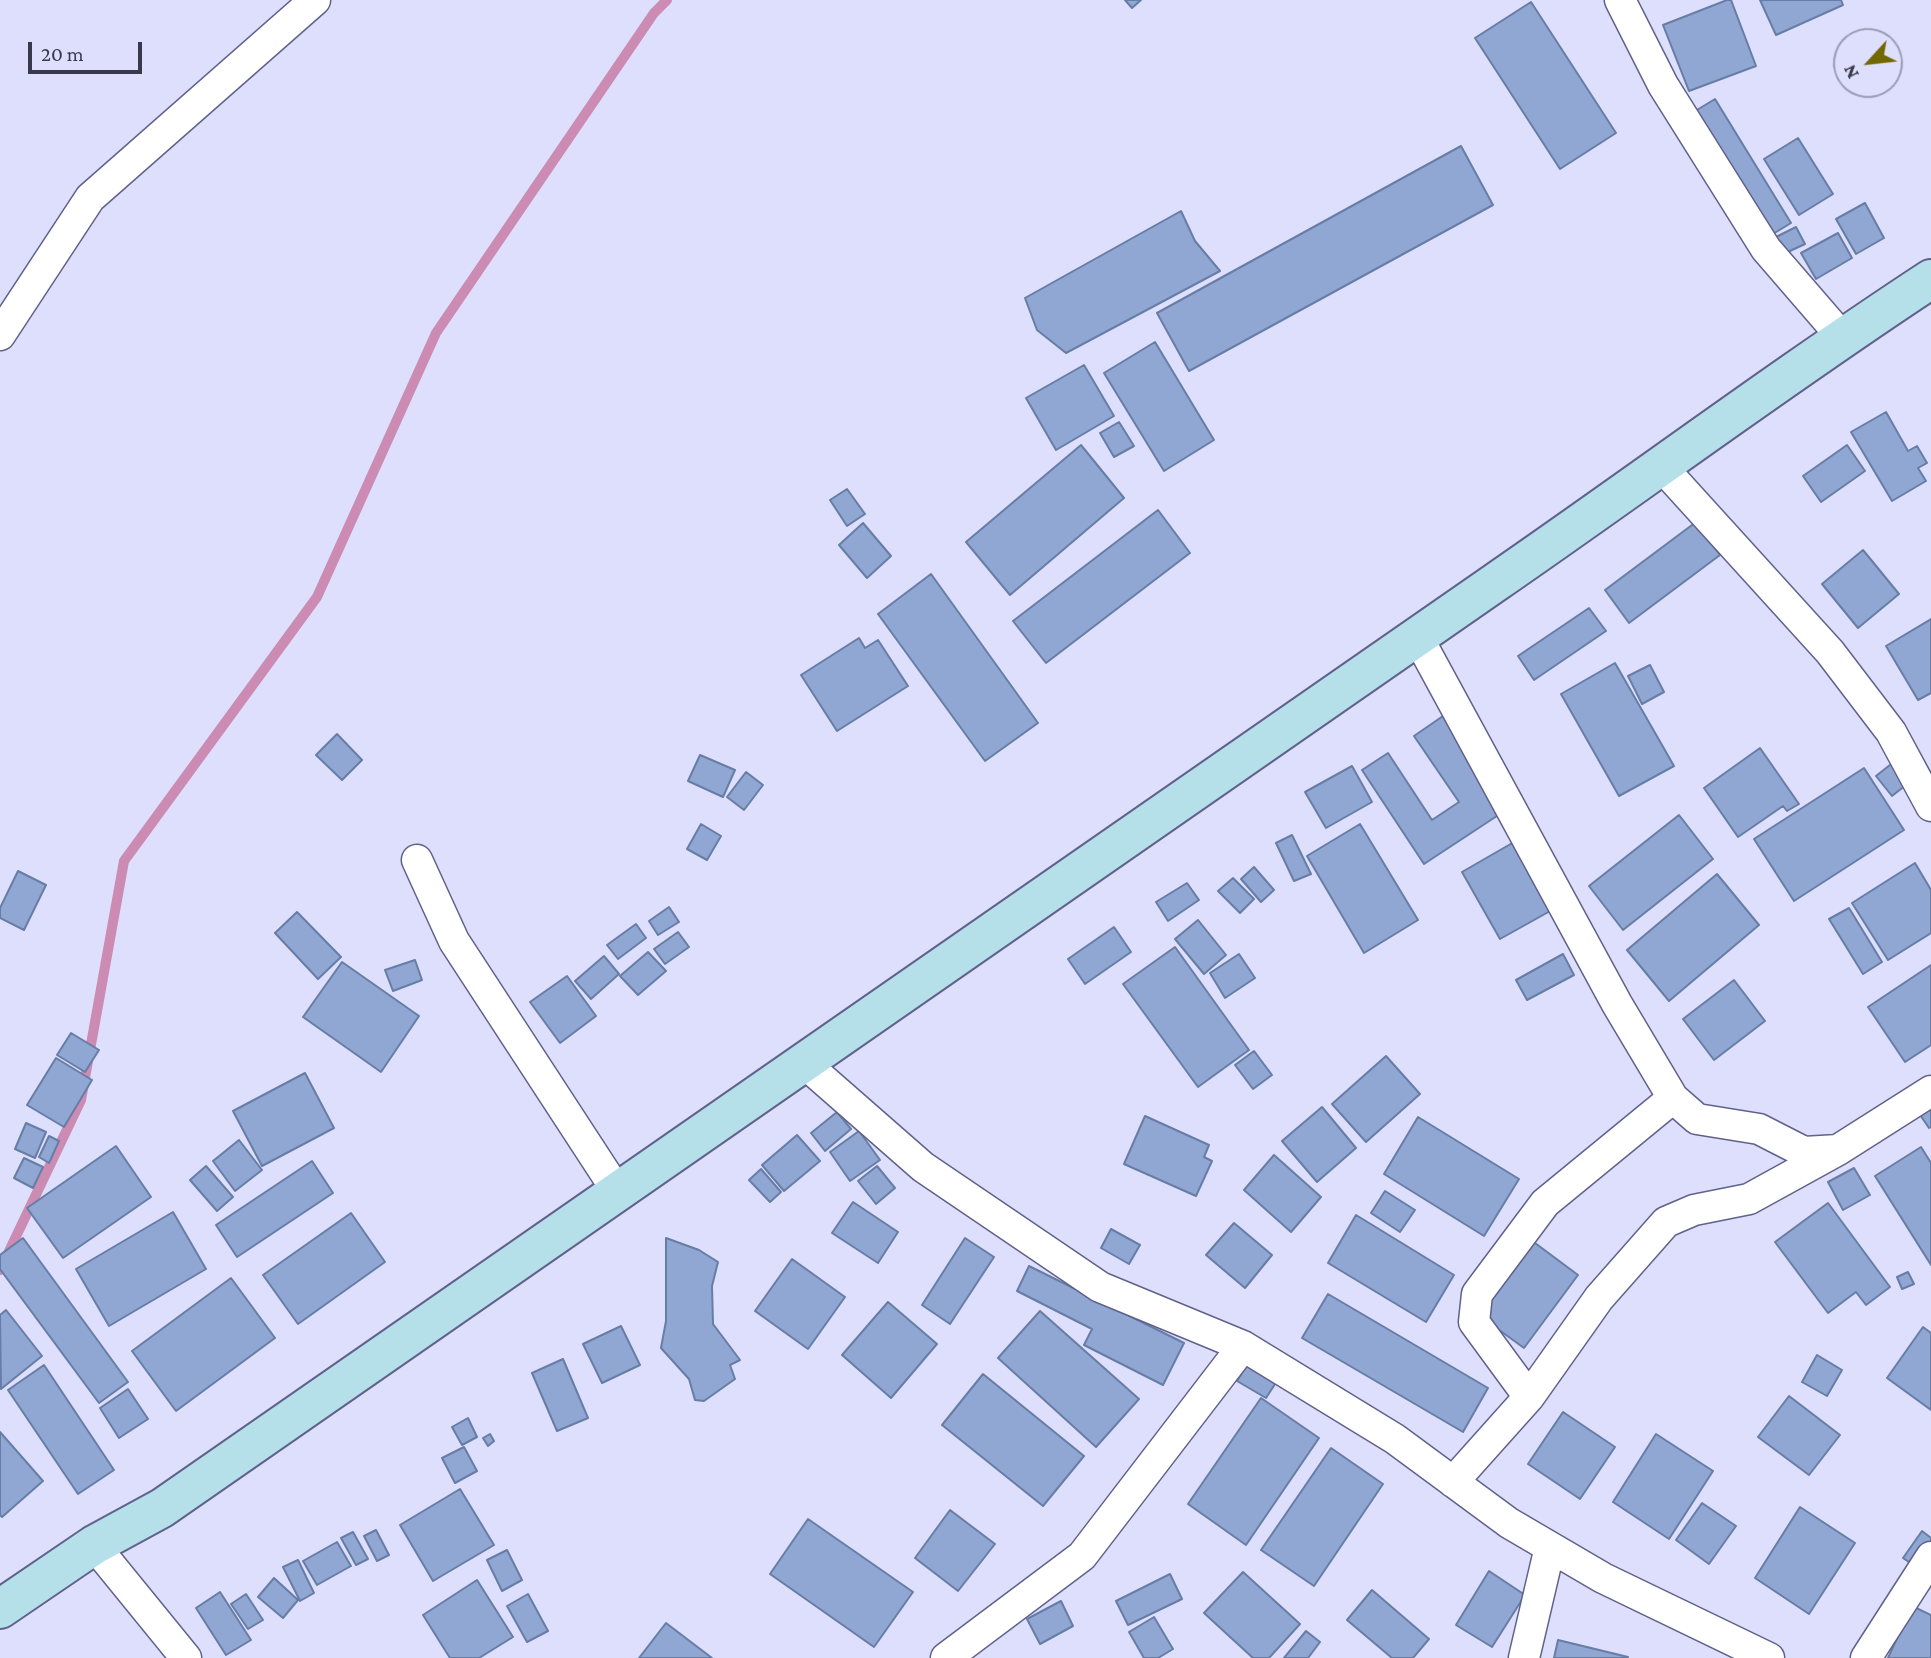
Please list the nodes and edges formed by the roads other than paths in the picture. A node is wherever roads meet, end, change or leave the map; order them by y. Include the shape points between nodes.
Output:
1 (315, 0) edge
2 (1620, 0) edge
3 (1931, 279) edge
4 (0, 335) edge
5 (1842, 337) junction
6 (1662, 467) junction
7 (1417, 636) junction
8 (1931, 806) edge
9 (417, 860) dead end
10 (803, 1061) junction
11 (1931, 1091) edge
12 (1673, 1098) junction
13 (1838, 1150) junction
14 (619, 1194) junction
15 (1243, 1346) junction
16 (1529, 1397) junction
17 (1453, 1482) junction
18 (94, 1545) junction
19 (1550, 1547) junction
20 (1931, 1557) edge
21 (0, 1609) edge
22 (186, 1658) edge
23 (946, 1658) edge
24 (1524, 1658) edge
25 (1769, 1658) edge
26 (1866, 1658) edge

1 - 4 street via 90,198
2 - 5 street via 1663,85 1766,249
3 - 5 main road
5 - 6 main road
6 - 7 main road
6 - 8 street via 1830,652 1891,733
7 - 10 main road
7 - 12 street
9 - 14 street via 454,941
10 - 14 main road
10 - 15 street via 923,1167 1100,1287
11 - 13 street
12 - 13 street via 1697,1119 1759,1129 1804,1152
12 - 16 street via 1545,1203 1477,1294 1474,1322
13 - 16 street via 1749,1199 1694,1210 1666,1222 1599,1298
14 - 18 main road via 162,1508
15 - 17 street via 1395,1439
15 - 23 street via 1082,1556
16 - 17 street
17 - 19 street
18 - 21 main road
18 - 22 street
19 - 24 street
19 - 25 street via 1603,1578
20 - 26 street

